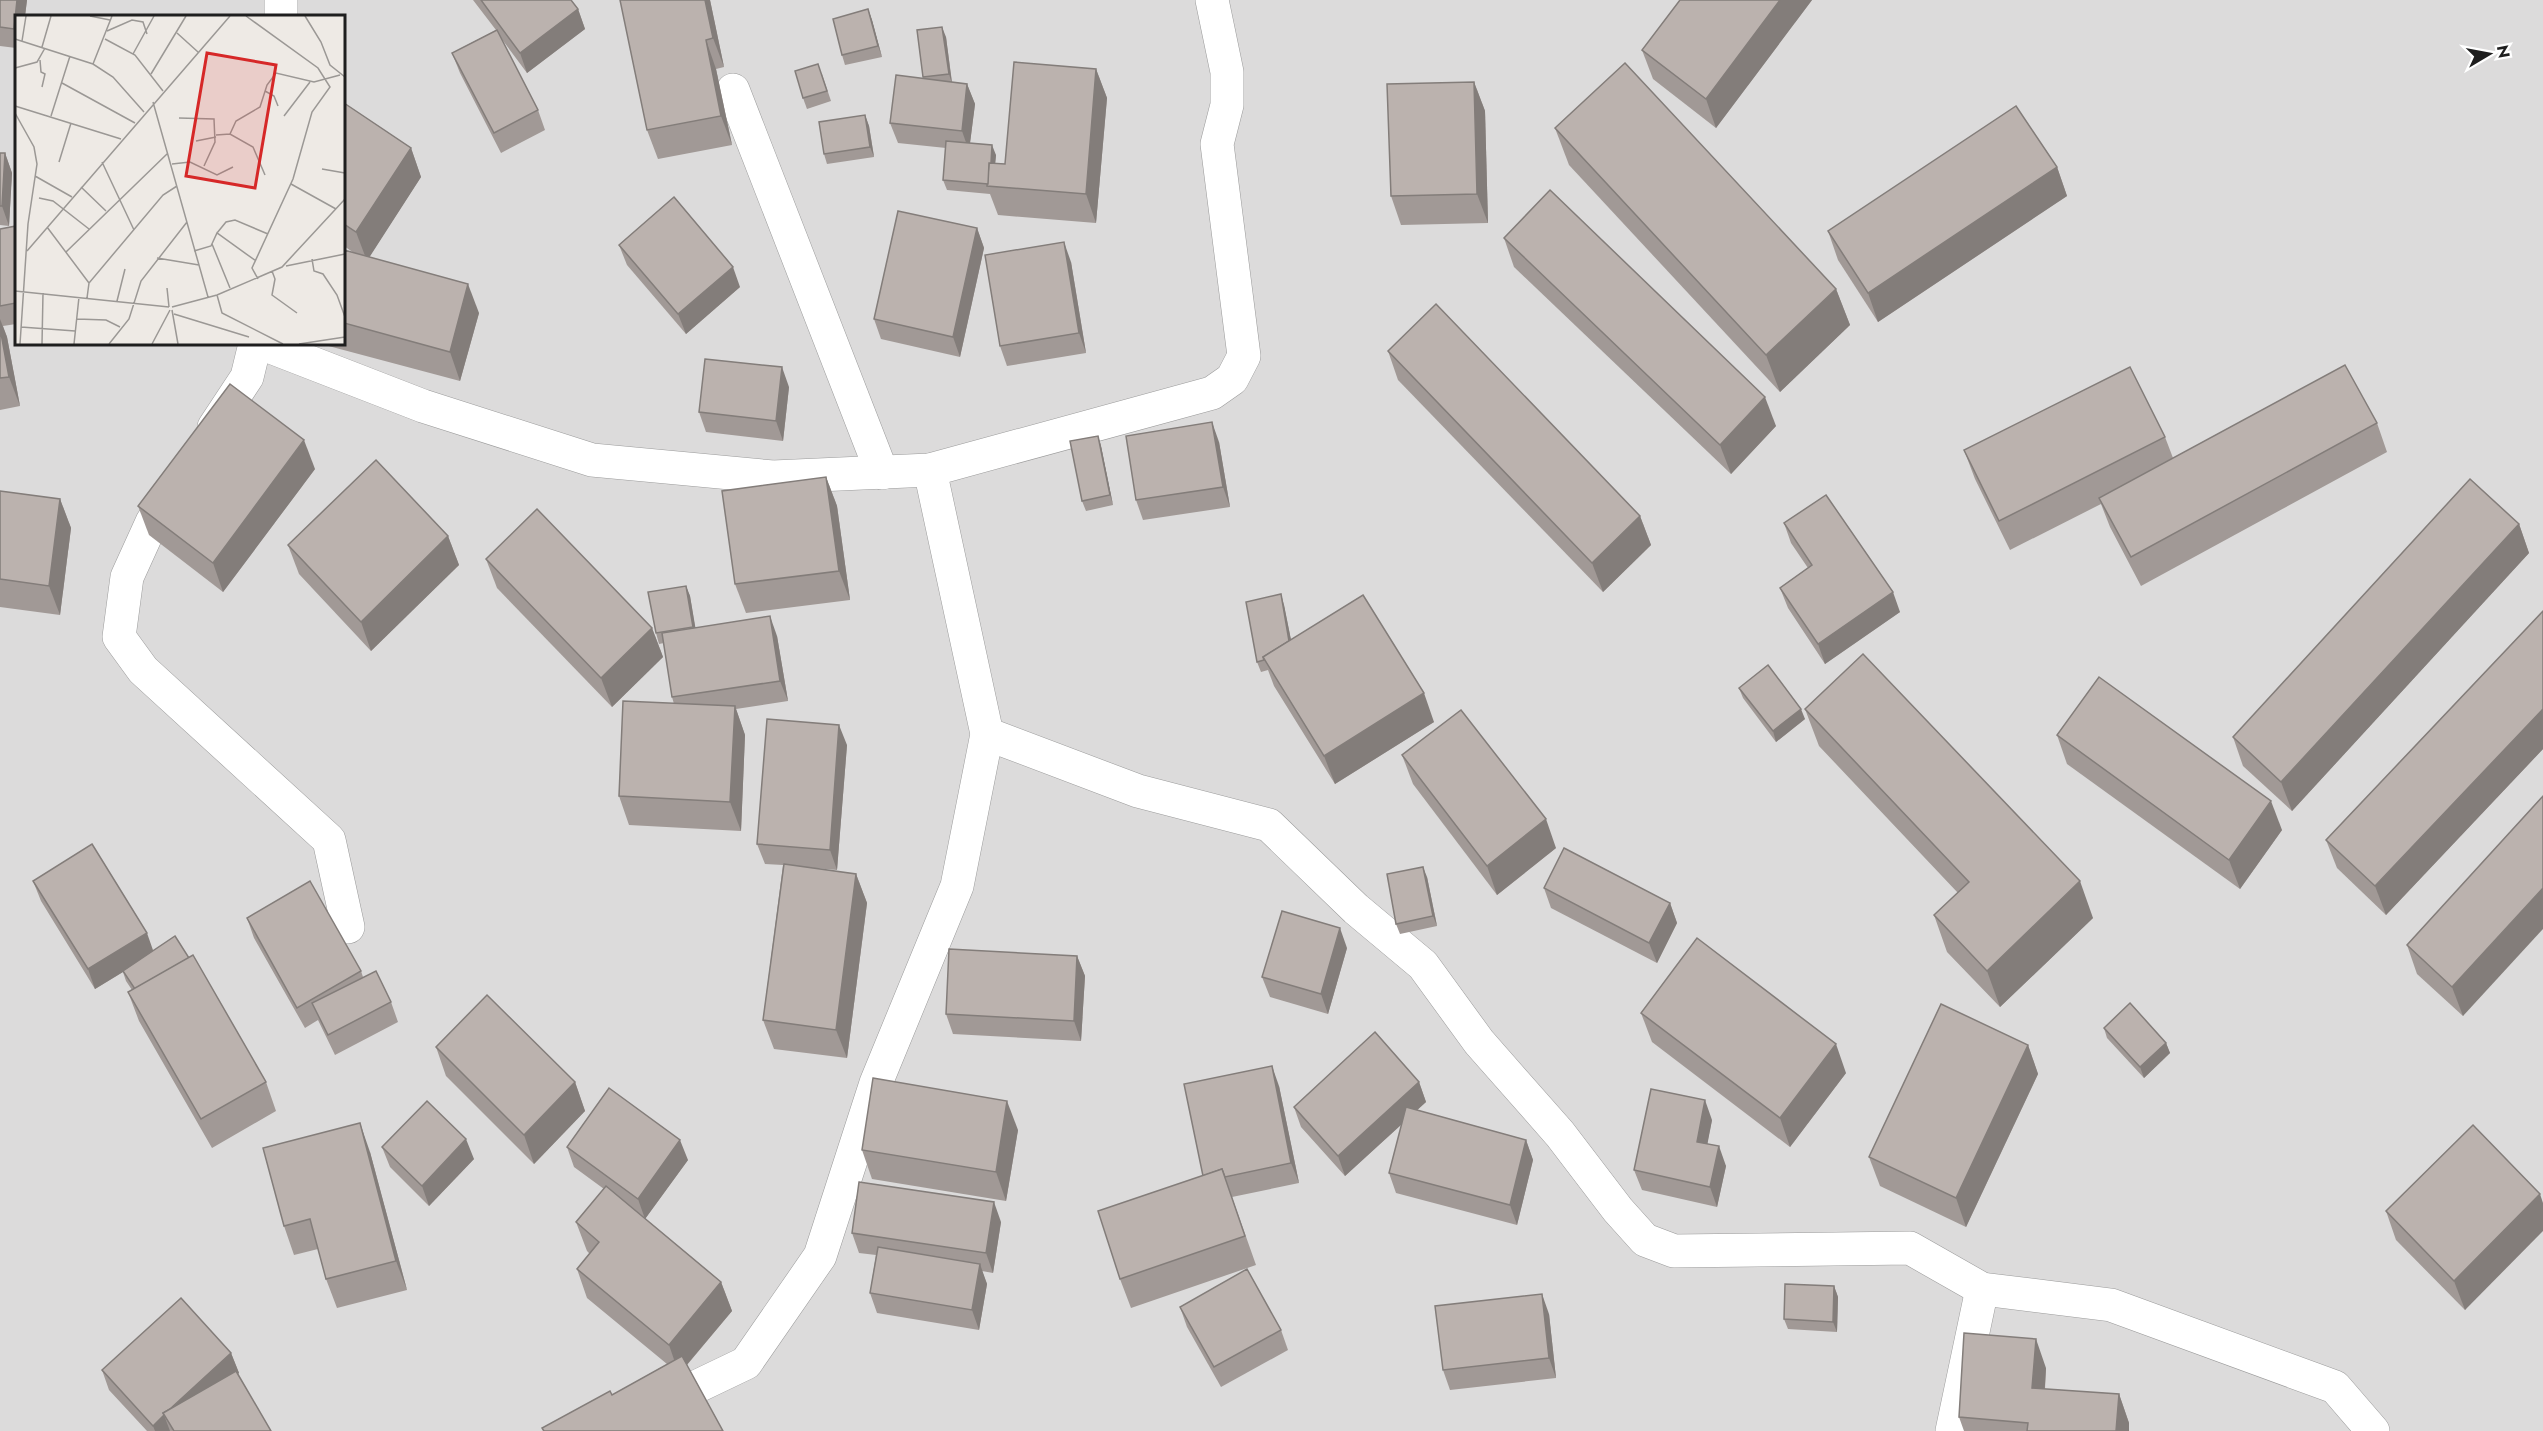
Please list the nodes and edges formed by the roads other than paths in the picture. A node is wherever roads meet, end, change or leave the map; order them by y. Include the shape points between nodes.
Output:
1 (1212, 0) edge
2 (733, 90) dead end
3 (255, 345) edge
4 (266, 345) edge
5 (930, 470) junction
6 (882, 472) junction
7 (987, 735) junction
8 (348, 927) dead end
9 (1982, 1289) junction
10 (604, 1431) edge
11 (1952, 1431) edge
12 (2373, 1431) edge

1 - 5 street via 1227,72 1227,105 1217,144 1244,356 1232,379 1212,393
2 - 6 street
3 - 8 street via 247,377 152,522 127,577 119,637 143,670 329,840
4 - 6 street via 423,406 592,460 773,477
5 - 6 street
5 - 7 street
7 - 9 street via 1138,791 1269,825 1356,909 1423,964 1479,1042 1645,1240 1674,1251 1910,1248
7 - 10 street via 957,886 876,1083 820,1256 746,1364
9 - 11 street
9 - 12 street via 2111,1305 2156,1321 2335,1387

